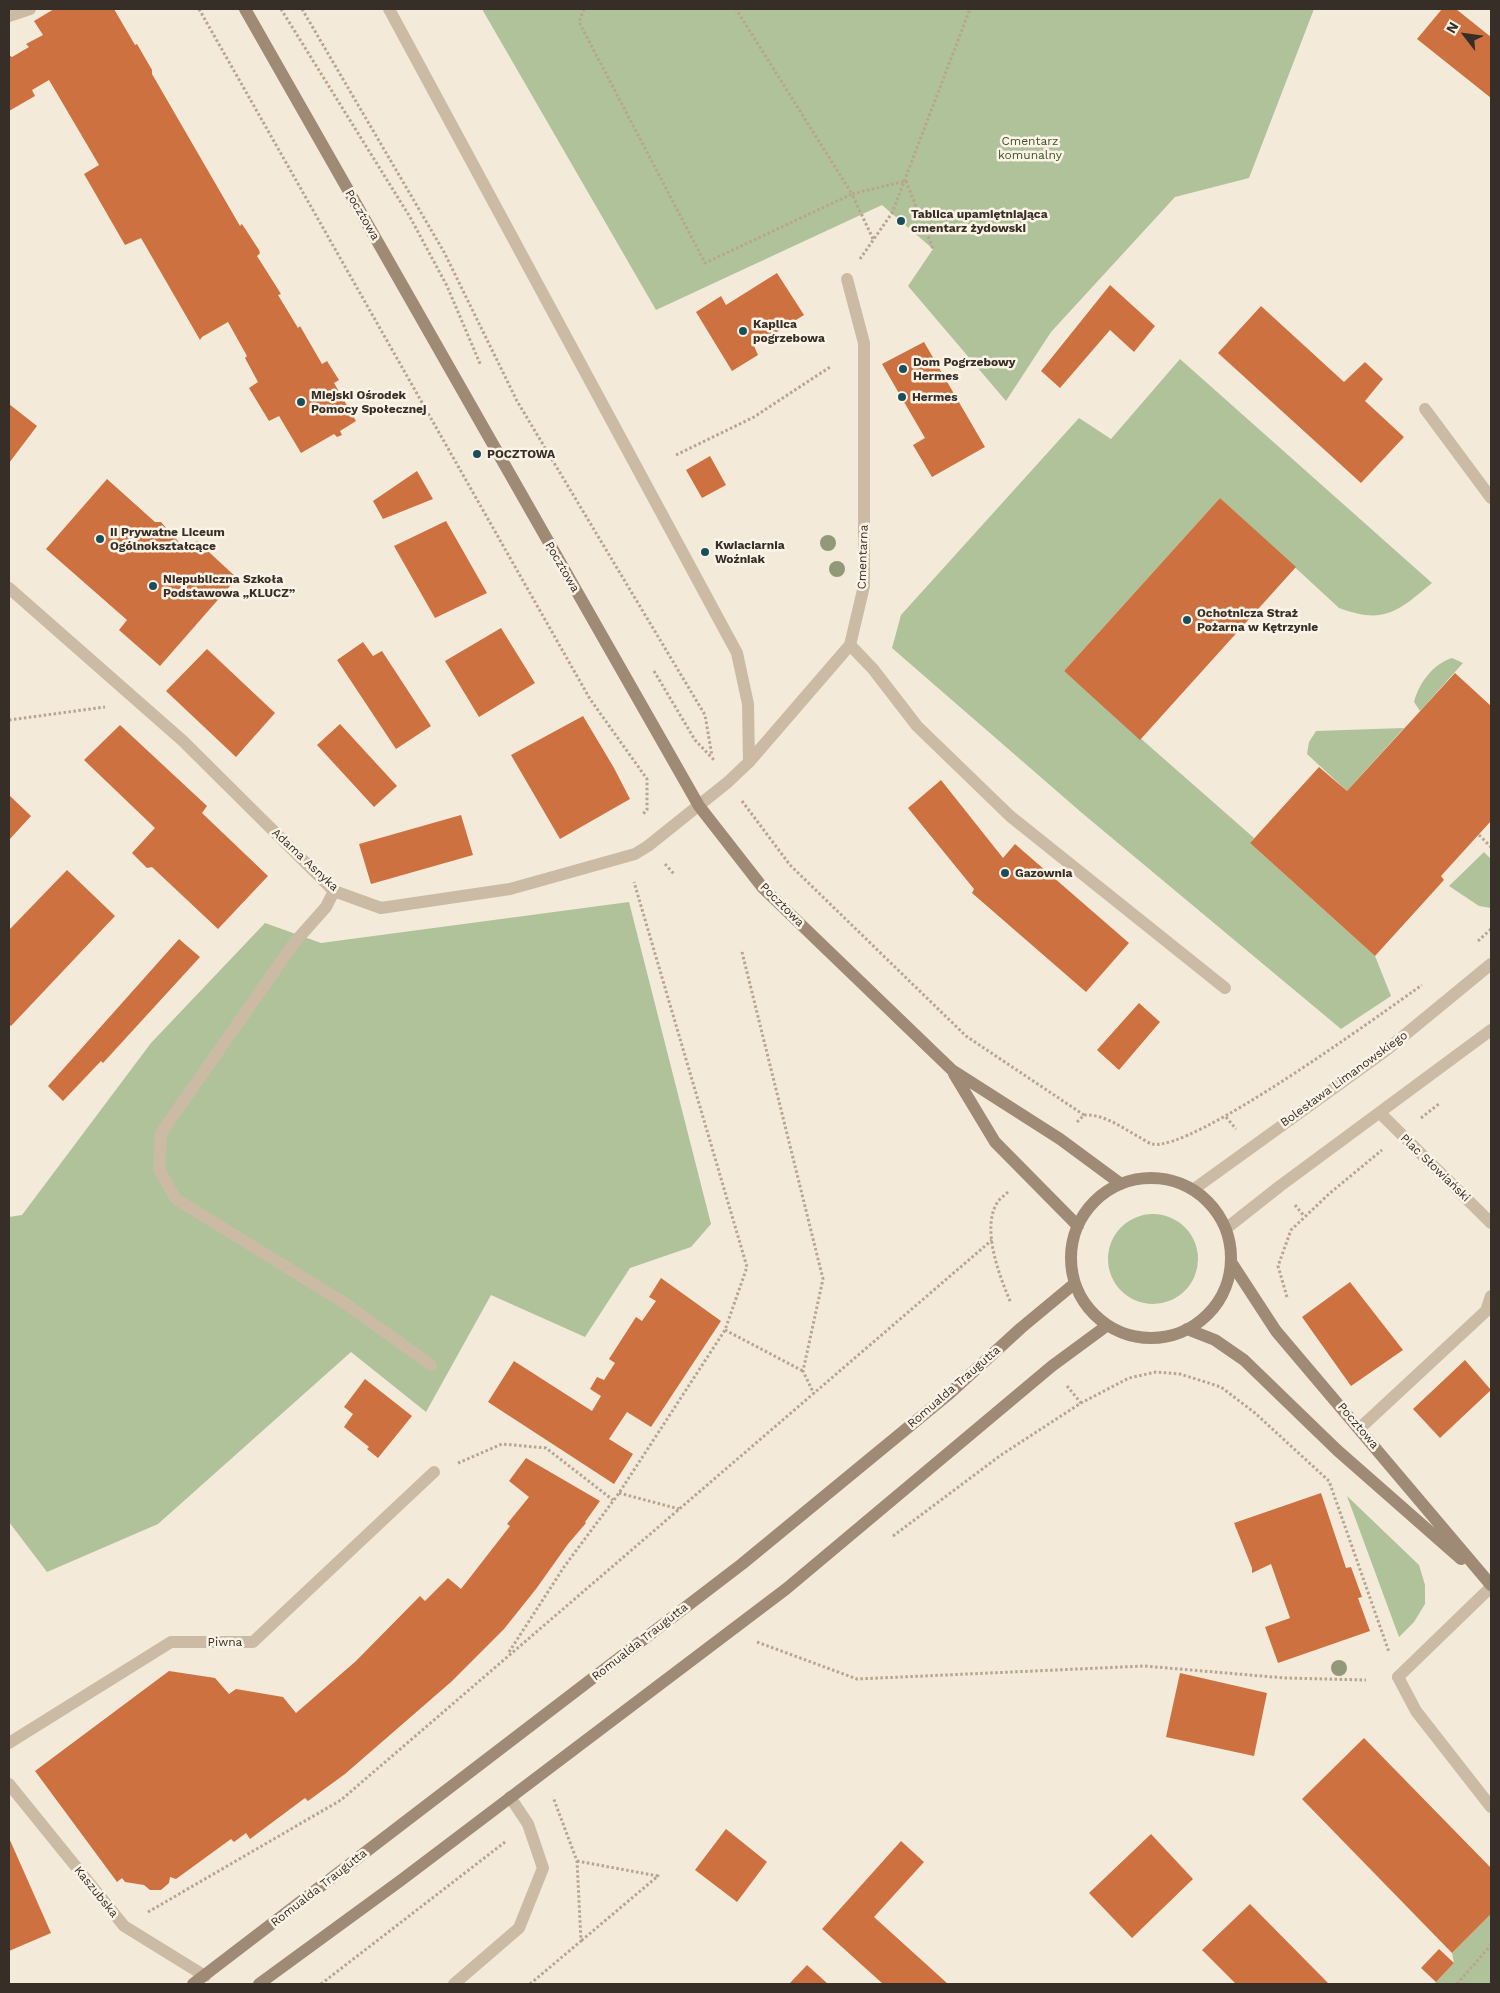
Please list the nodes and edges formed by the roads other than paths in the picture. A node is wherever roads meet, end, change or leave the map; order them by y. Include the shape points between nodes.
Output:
1 (30, 9) edge
2 (245, 9) edge
3 (389, 9) edge
4 (9, 16) edge
5 (847, 279) dead end
6 (1425, 409) dead end
7 (1491, 498) edge
8 (9, 588) edge
9 (850, 645) junction
10 (749, 762) junction
11 (699, 806) junction
12 (334, 891) junction
13 (1491, 964) edge
14 (1225, 988) dead end
15 (1491, 1030) edge
16 (952, 1070) junction
17 (1380, 1114) junction
18 (1121, 1184) junction
19 (1194, 1189) junction
20 (1491, 1223) edge
21 (1078, 1226) junction
22 (1228, 1227) junction
23 (1231, 1262) junction
24 (1074, 1284) junction
25 (1491, 1296) edge
26 (1105, 1327) junction
27 (1187, 1329) junction
28 (431, 1365) dead end
29 (1360, 1428) junction
30 (434, 1472) road end
31 (1491, 1586) edge
32 (9, 1743) edge
33 (9, 1784) edge
34 (510, 1797) junction
35 (1491, 1808) edge
36 (205, 1976) junction
37 (193, 1984) edge
38 (259, 1984) edge
39 (454, 1984) edge

1 - 4 street
2 - 11 main road, Pocztowa
3 - 10 street via 737,653 748,704
5 - 9 street, Cmentarna via 864,343 864,586
6 - 7 street
8 - 12 street, Adama Asnyka via 184,741
9 - 10 street, Cmentarna
9 - 14 street via 917,726 1010,816
10 - 11 street, Cmentarna
11 - 12 street, Adama Asnyka via 635,854 510,889 381,908
11 - 16 main road, Pocztowa via 763,888
12 - 28 street via 326,907 294,943 161,1133 159,1170 176,1199 346,1304
13 - 19 street, Bolesława Limanowskiego via 1384,1052
15 - 17 street
16 - 18 main road, Pocztowa via 1060,1139
16 - 21 main road, Pocztowa via 995,1142
17 - 20 street, Plac Słowiański
17 - 22 street
18 - 19 main road via 1146,1178 1162,1179
18 - 21 main road via 1095,1201
19 - 22 main road via 1214,1205
21 - 24 main road via 1072,1245
22 - 23 main road via 1232,1244
23 - 27 main road via 1222,1292
23 - 29 main road, Pocztowa via 1276,1331
24 - 26 main road via 1086,1308
24 - 36 main road, Romualda Traugutta via 950,1393 742,1564
25 - 29 street via 1486,1311
26 - 27 main road via 1133,1339 1164,1341
26 - 34 main road via 1052,1366 786,1589
27 - 31 main road via 1215,1340 1244,1360 1337,1450
29 - 31 main road, Pocztowa
30 - 32 street, Piwna via 253,1642 170,1642
31 - 35 street via 1398,1677 1416,1711
33 - 36 street, Kaszubska via 124,1926
34 - 38 main road
34 - 39 street via 528,1824 543,1868 519,1928
36 - 37 main road, Romualda Traugutta

